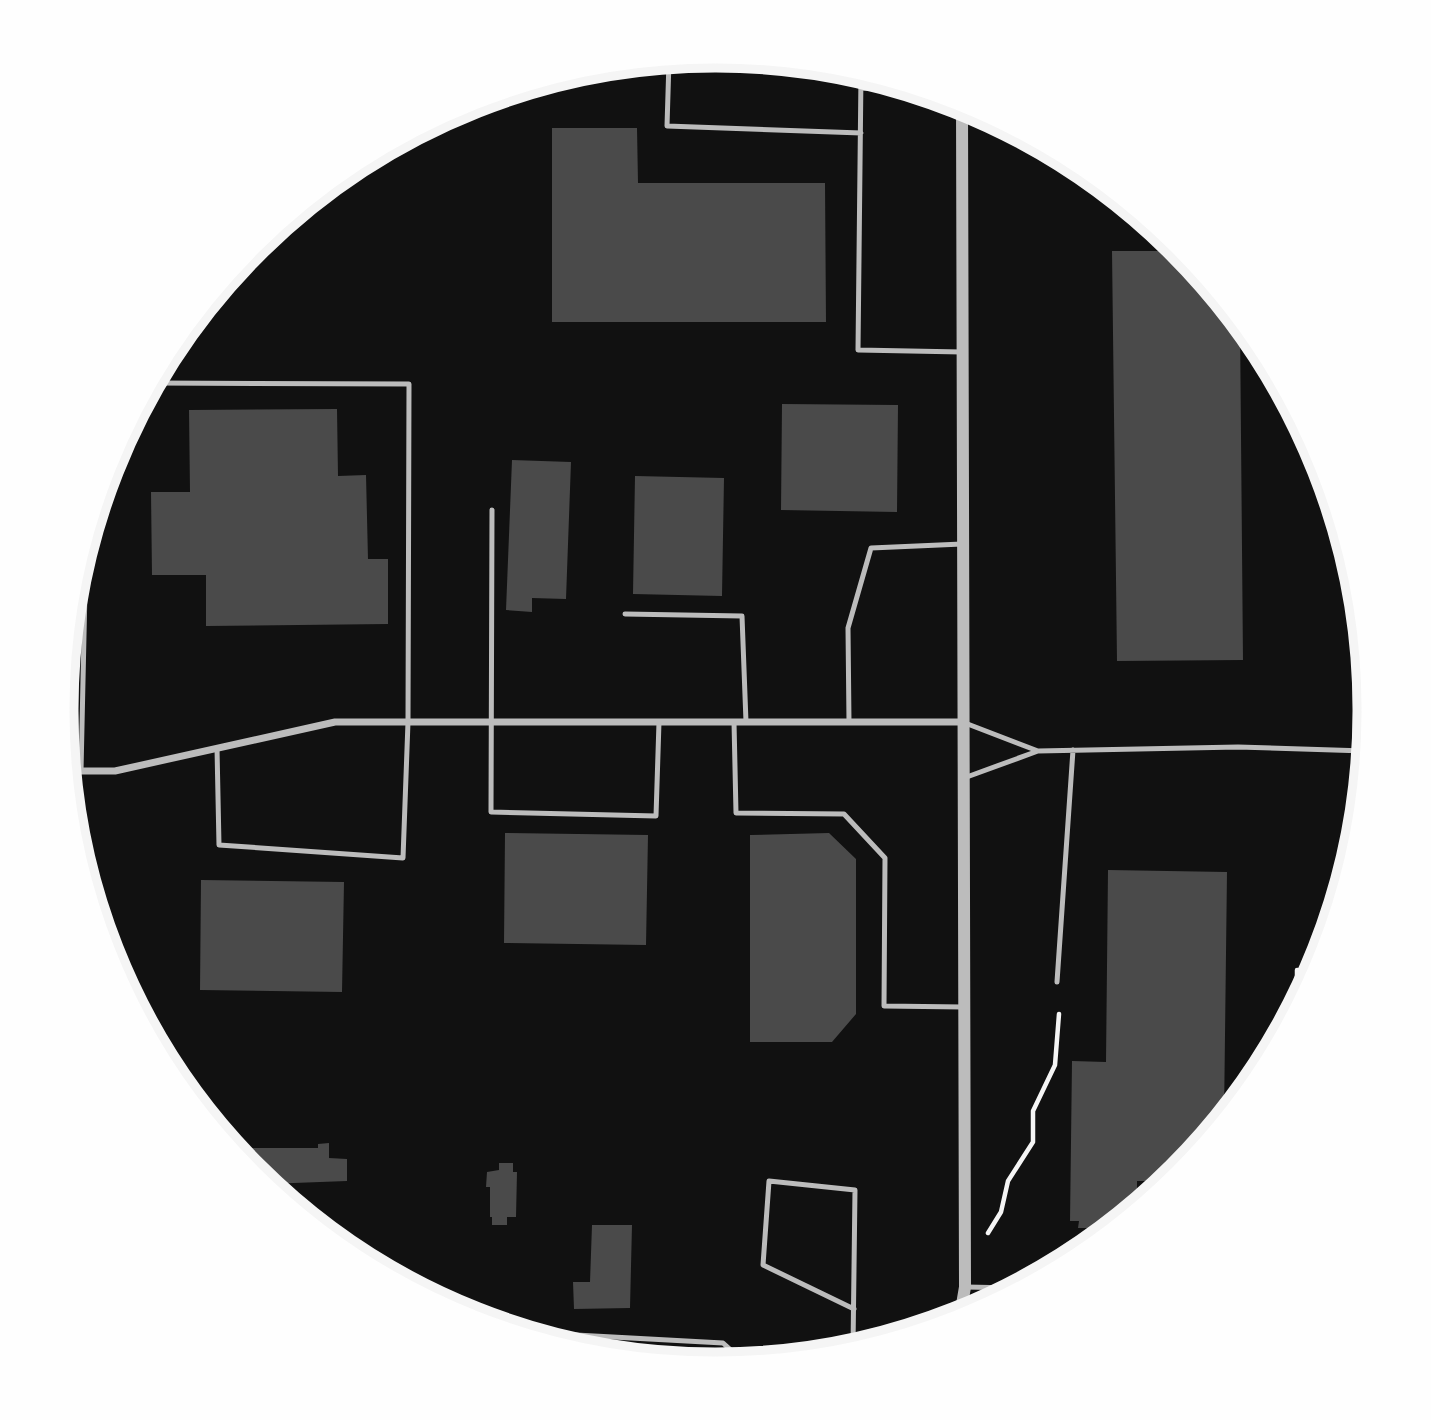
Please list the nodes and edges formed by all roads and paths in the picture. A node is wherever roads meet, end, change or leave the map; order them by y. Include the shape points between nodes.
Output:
1 (669, 71) edge
2 (861, 88) joint
3 (877, 89) edge
4 (962, 117) edge
5 (861, 133) junction
6 (962, 352) junction
7 (164, 383) edge
8 (492, 510) dead end
9 (962, 544) junction
10 (85, 591) edge
11 (625, 614) dead end
12 (408, 722) junction
13 (493, 722) junction
14 (659, 722) junction
15 (734, 722) junction
16 (746, 722) junction
17 (849, 722) junction
18 (963, 722) junction
19 (218, 748) junction
20 (1073, 750) junction
21 (1038, 751) junction
22 (1356, 751) edge
23 (77, 771) edge
24 (81, 771) junction
25 (1353, 771) dead end
26 (1354, 775) edge
27 (963, 778) junction
28 (1057, 982) dead end
29 (963, 1007) junction
30 (1059, 1014) dead end
31 (985, 1237) dead end
32 (965, 1287) junction
33 (995, 1288) edge
34 (962, 1302) edge
35 (854, 1309) junction
36 (570, 1335) edge
37 (853, 1336) edge
38 (732, 1351) edge

1 - 5 lane via 667,126
2 - 3 lane
2 - 5 lane
4 - 6 street
5 - 6 lane via 858,350
6 - 9 street
7 - 12 lane via 409,384
8 - 13 lane
9 - 17 lane via 871,548 848,628
9 - 18 street
10 - 24 lane
11 - 16 lane via 742,616
12 - 13 street
12 - 19 street via 335,722
12 - 19 lane via 402,858 219,845
13 - 14 street
13 - 14 lane via 491,812 656,816
14 - 15 street
15 - 16 street
15 - 29 lane via 736,813 844,814 885,858 884,1006
16 - 17 street
17 - 18 street
18 - 21 lane
18 - 27 street
19 - 24 street via 115,771
20 - 21 lane
20 - 22 lane
20 - 28 lane
21 - 27 lane
23 - 24 street
25 - 26 path
27 - 29 street
29 - 32 street
30 - 31 path via 1055,1065 1033,1111 1033,1142 1008,1181 996,1225
32 - 33 lane
32 - 34 street
35 - 35 lane via 855,1190 769,1181 763,1265
35 - 37 lane
36 - 38 lane via 723,1343

